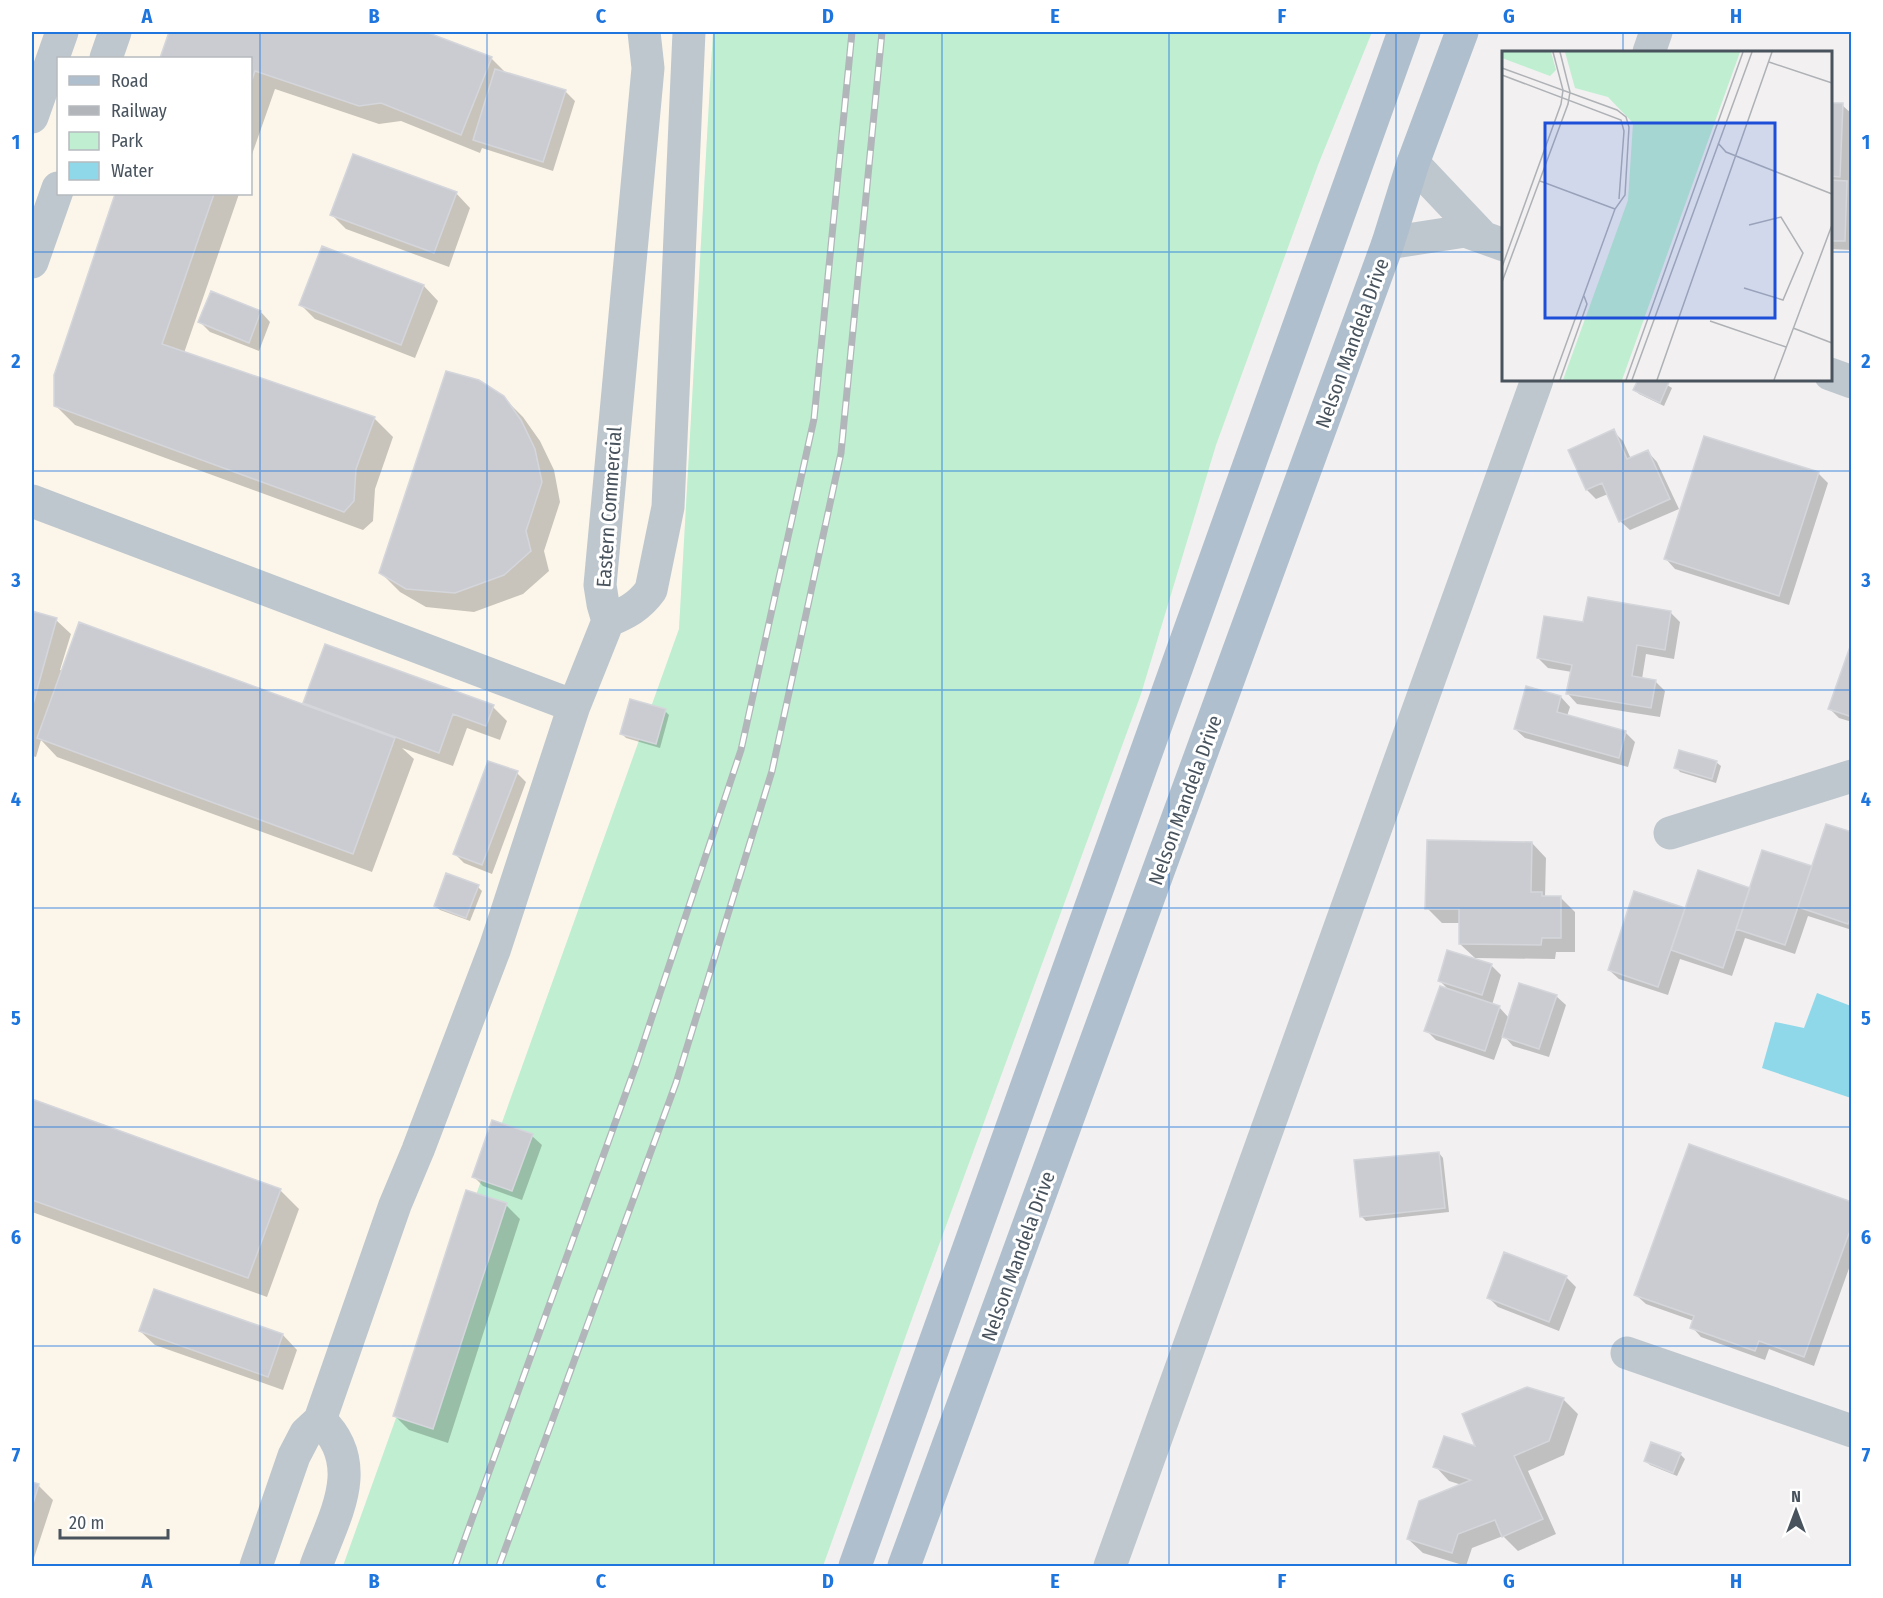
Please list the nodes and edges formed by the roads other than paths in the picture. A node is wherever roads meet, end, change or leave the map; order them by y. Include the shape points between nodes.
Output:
1 (62, 32) edge
2 (116, 32) edge
3 (644, 32) edge
4 (689, 32) edge
5 (1404, 32) edge
6 (1462, 32) edge
7 (1656, 32) edge
8 (1649, 51) edge
9 (106, 57) edge
10 (32, 117) edge
11 (1413, 163) junction
12 (57, 191) edge
13 (1494, 242) edge
14 (1388, 243) junction
15 (32, 262) edge
16 (1832, 375) edge
17 (1538, 381) edge
18 (1851, 382) edge
19 (32, 501) edge
20 (608, 621) junction
21 (574, 706) junction
22 (1851, 776) edge
23 (1670, 833) dead end
24 (1627, 1353) dead end
25 (320, 1420) junction
26 (1851, 1431) edge
27 (256, 1566) edge
28 (316, 1566) edge
29 (855, 1566) edge
30 (904, 1566) edge
31 (1110, 1566) edge

1 - 10 street
2 - 9 street
3 - 20 street, Eastern Commercial via 648,68 600,585
4 - 20 street, Eastern Commercial via 669,507 651,590 633,609
5 - 29 main road
6 - 11 main road, Nelson Mandela Drive
7 - 8 street
11 - 13 street
11 - 14 main road, Nelson Mandela Drive
12 - 15 street
13 - 14 street via 1465,231
14 - 30 main road, Nelson Mandela Drive
16 - 18 street
17 - 31 street
19 - 21 street
20 - 21 street
21 - 25 street via 495,948 395,1205
22 - 23 street
24 - 26 street
25 - 27 street via 306,1433 294,1456
25 - 28 street via 331,1431 343,1457 345,1486

